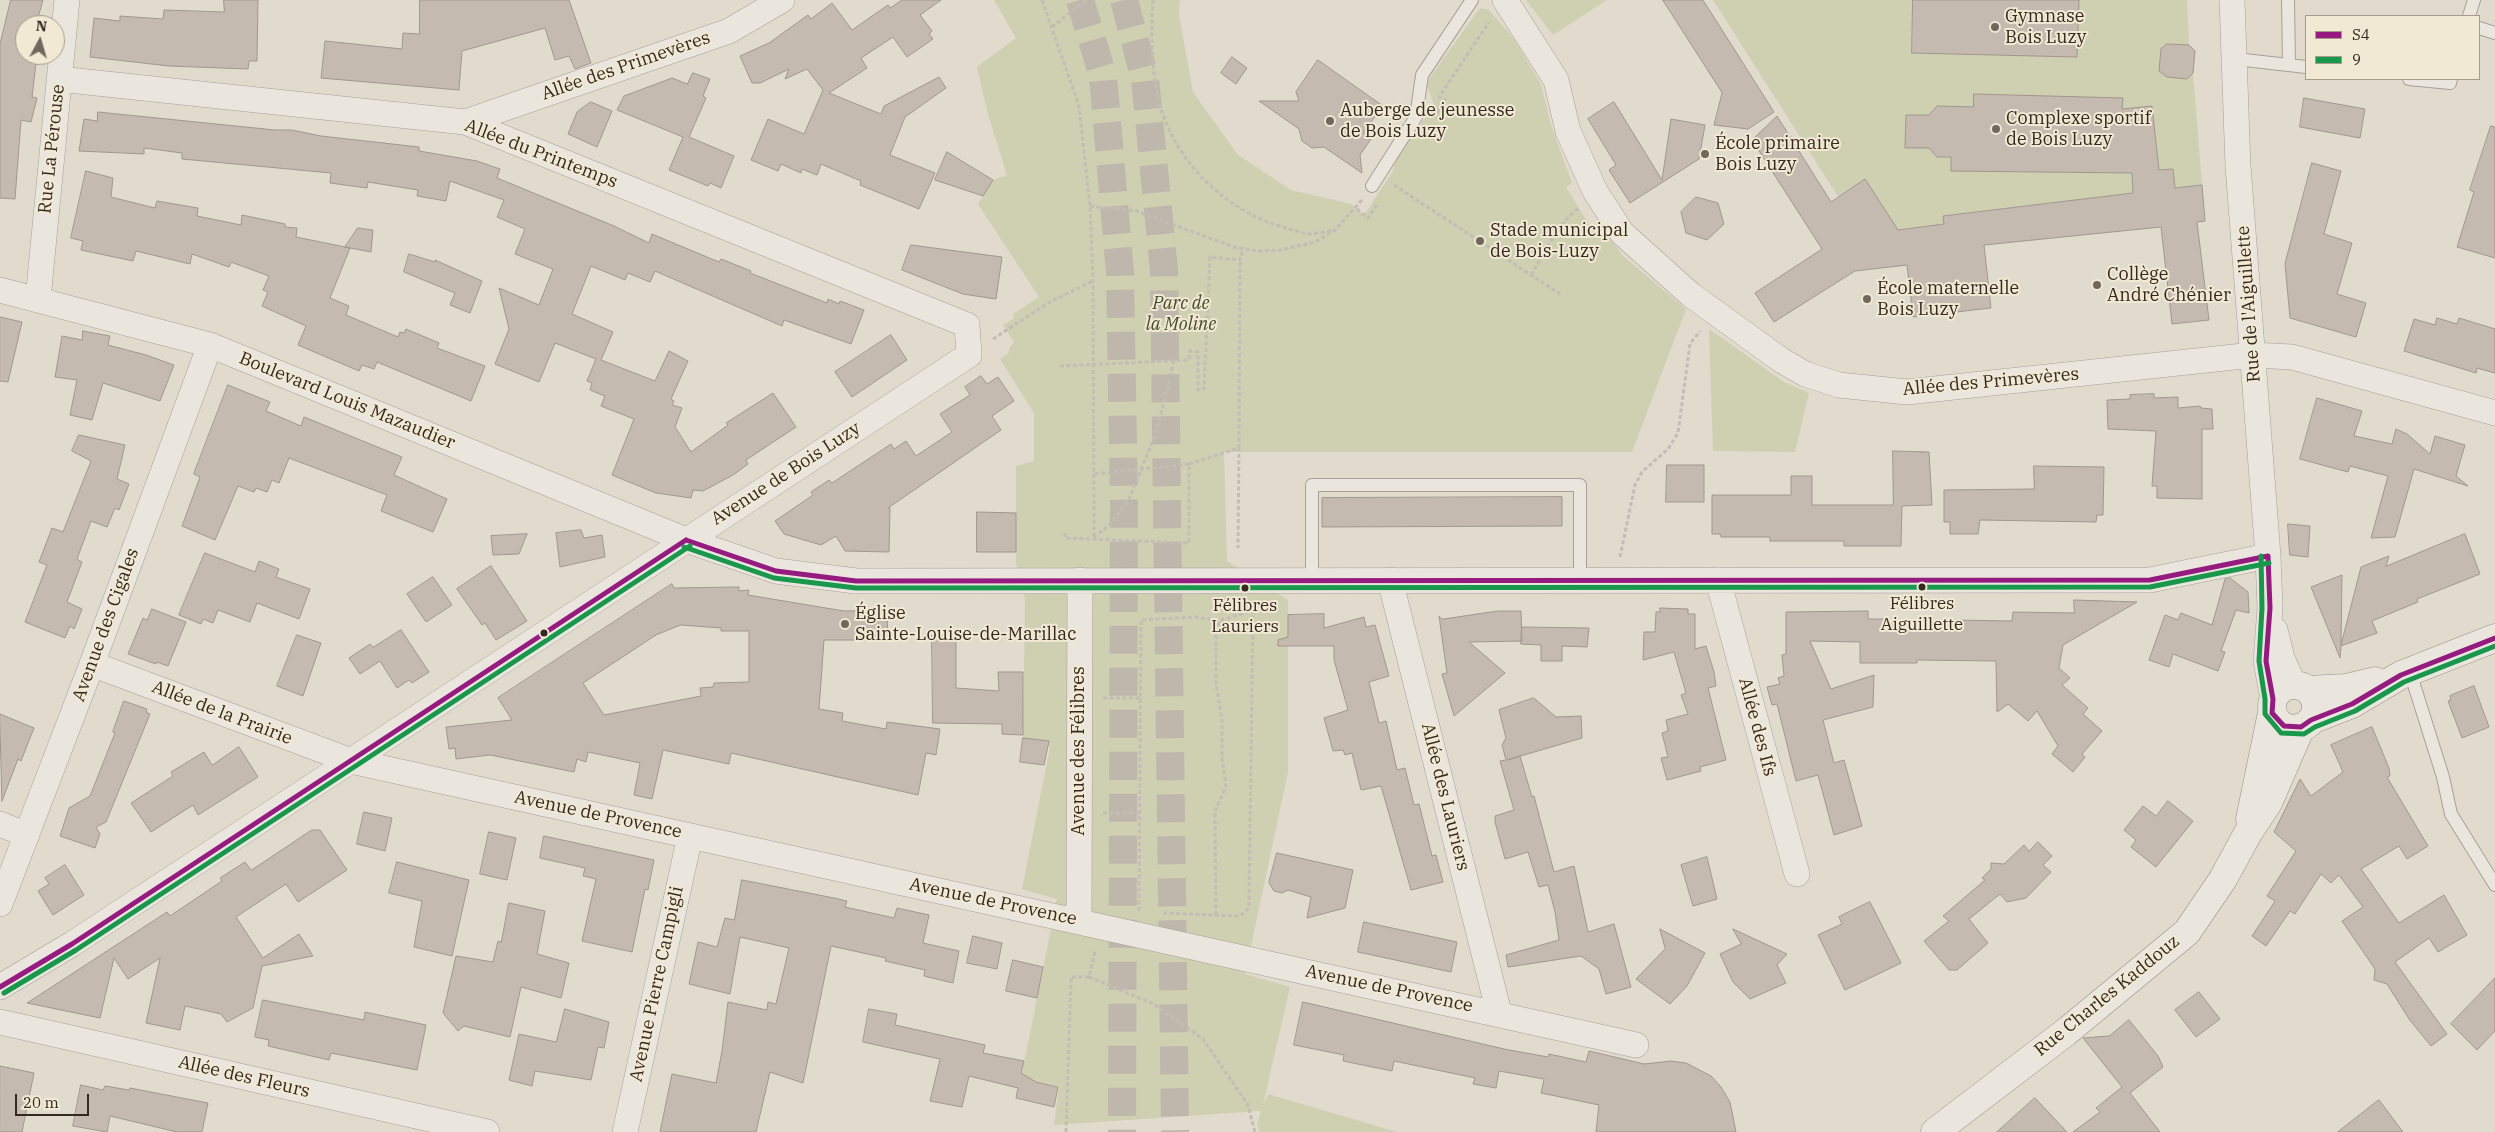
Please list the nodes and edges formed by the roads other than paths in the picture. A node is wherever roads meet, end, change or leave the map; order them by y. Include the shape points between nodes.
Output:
1 (67, 0) edge
2 (782, 0) edge
3 (1472, 0) edge
4 (1505, 0) edge
5 (2232, 0) edge
6 (2288, 0) edge
7 (2474, 0) edge
8 (2469, 15) edge
9 (2480, 28) edge
10 (2495, 33) edge
11 (2236, 59) junction
12 (2290, 65) junction
13 (2305, 67) edge
14 (60, 79) junction
15 (2417, 80) edge
16 (2451, 80) edge
17 (465, 122) junction
18 (1372, 186) dead end
19 (0, 290) edge
20 (38, 299) junction
21 (210, 345) junction
22 (969, 355) joint
23 (2253, 355) junction
24 (2495, 413) edge
25 (686, 540) junction
26 (2268, 556) junction
27 (1080, 580) junction
28 (1312, 580) junction
29 (1390, 580) junction
30 (1580, 580) junction
31 (1718, 580) junction
32 (2495, 638) edge
33 (92, 664) junction
34 (2406, 674) junction
35 (2287, 697) junction
36 (2306, 724) junction
37 (351, 761) junction
38 (11, 829) edge
39 (2248, 833) junction
40 (690, 836) junction
41 (1797, 874) dead end
42 (2495, 885) edge
43 (0, 904) edge
44 (1088, 923) junction
45 (0, 987) edge
46 (1499, 1013) junction
47 (0, 1022) edge
48 (1636, 1045) dead end
49 (1944, 1129) edge
50 (487, 1132) edge
51 (625, 1132) edge

1 - 14 street, Rue La Pérouse
2 - 17 street, Allée des Primevères via 729,31
3 - 18 lane via 1422,75 1416,117
4 - 23 street, Allée des Primevères via 1556,80 1568,131 1595,191 1622,233 1691,295 1805,374 1839,385 1907,392
5 - 11 street, Rue de l'Aiguillette
6 - 12 lane
7 - 8 lane
9 - 10 lane
11 - 12 lane
11 - 23 street, Rue de l'Aiguillette via 2238,166
12 - 13 lane
14 - 17 street, Allée du Printemps
14 - 20 street, Rue La Pérouse
15 - 16 lane via 2450,84
17 - 22 street, Allée du Printemps via 967,325
19 - 20 street, Boulevard Louis Mazaudier
20 - 21 street, Boulevard Louis Mazaudier
21 - 25 street, Boulevard Louis Mazaudier
21 - 33 street, Avenue des Cigales
22 - 25 street, Avenue de Bois Luzy
23 - 24 street, Allée des Primevères via 2292,357
23 - 26 street, Rue de l'Aiguillette
25 - 27 street via 776,571 856,581
25 - 37 street, Avenue de Bois Luzy
26 - 31 street via 2150,580
26 - 35 street, Rue de l'Aiguillette via 2270,608
27 - 28 street
27 - 44 street, Avenue des Félibres
28 - 29 street
28 - 30 lane via 1312,485 1580,486
29 - 30 street
29 - 46 street, Allée des Lauriers
30 - 31 street
31 - 41 street, Allée des Ifs
32 - 34 street
33 - 37 street, Allée de la Prairie
33 - 38 street, Avenue des Cigales
34 - 35 street
34 - 36 street via 2352,704
34 - 42 lane via 2443,777 2451,814
35 - 36 street via 2284,726
35 - 36 street via 2316,704
35 - 39 street, Rue Charles Kaddouz via 2252,800
36 - 39 street, Rue Charles Kaddouz via 2268,803
37 - 40 street, Avenue de Provence
37 - 45 street, Avenue de Bois Luzy via 72,944
38 - 43 street, Avenue des Cigales
39 - 49 street, Rue Charles Kaddouz via 2223,879 2187,932
40 - 44 street, Avenue de Provence
40 - 51 street, Avenue Pierre Campigli
44 - 46 street, Avenue de Provence via 1142,920
46 - 48 street, Avenue de Provence
47 - 50 street, Allée des Fleurs

